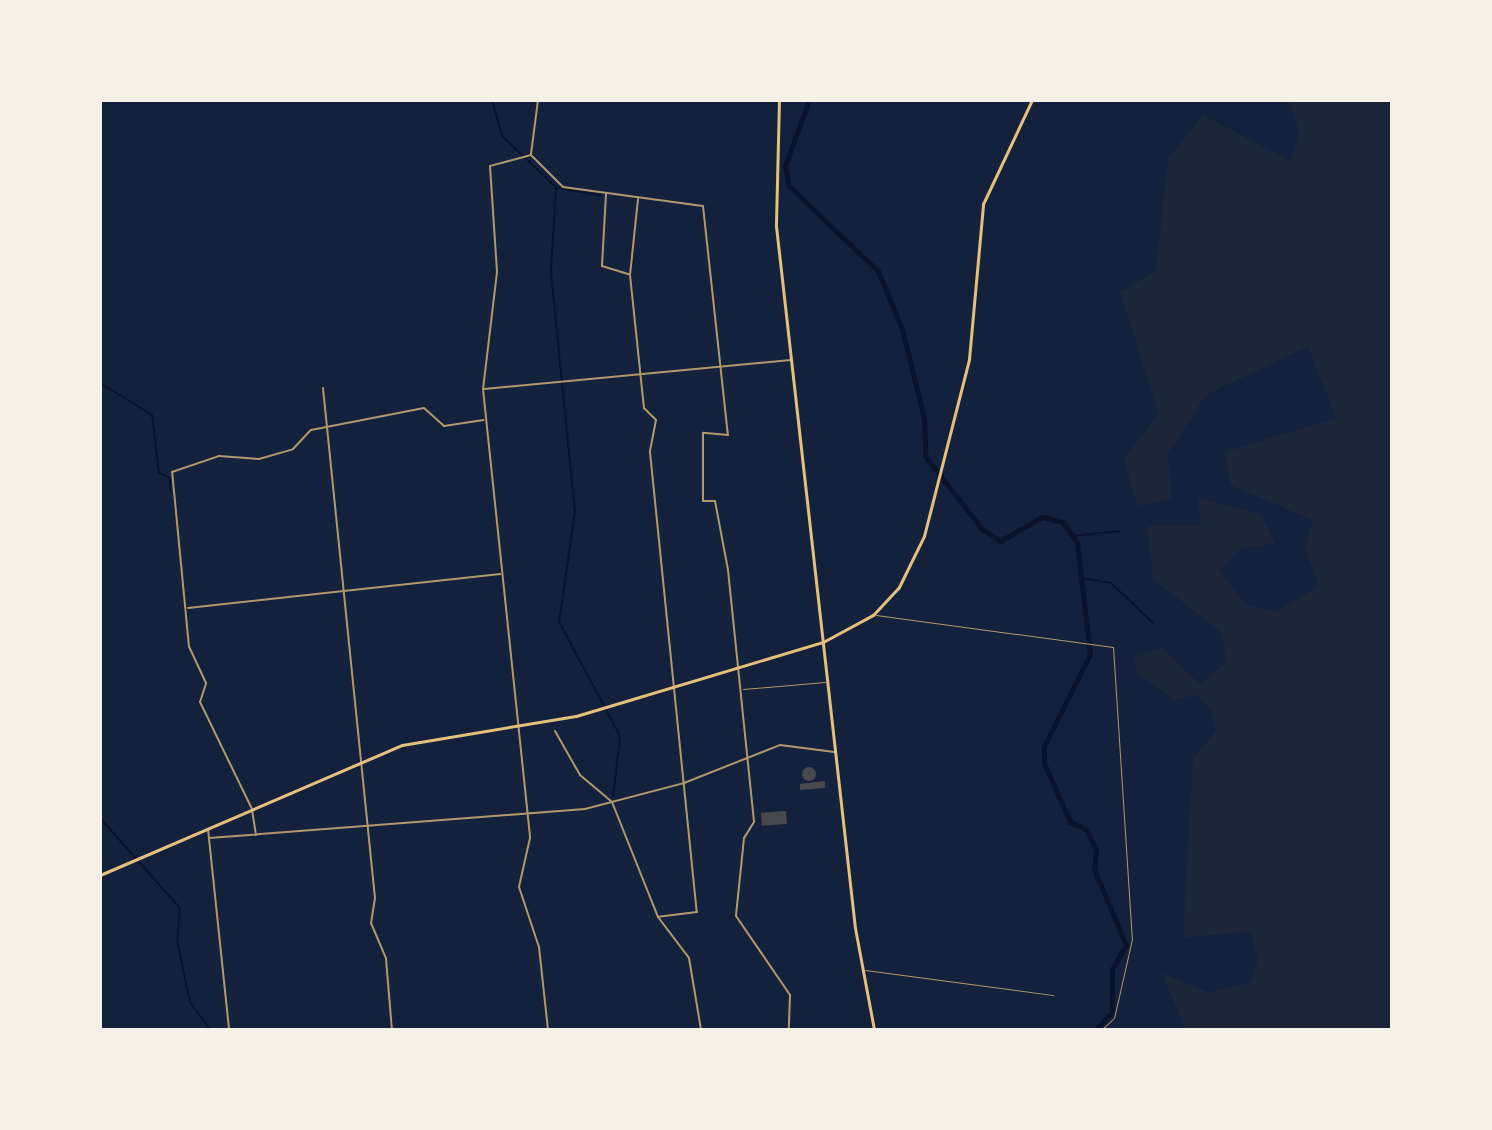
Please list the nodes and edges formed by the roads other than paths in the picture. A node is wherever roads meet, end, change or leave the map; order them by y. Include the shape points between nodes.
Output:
1 (538, 100) edge
2 (779, 100) edge
3 (1032, 100) edge
4 (531, 155) junction
5 (606, 192) junction
6 (638, 197) junction
7 (630, 275) junction
8 (791, 360) junction
9 (721, 364) junction
10 (641, 373) junction
11 (323, 388) dead end
12 (483, 389) junction
13 (485, 420) junction
14 (327, 428) junction
15 (501, 574) junction
16 (343, 592) junction
17 (186, 608) junction
18 (873, 615) junction
19 (823, 642) junction
20 (739, 668) junction
21 (828, 682) junction
22 (674, 687) junction
23 (740, 689) junction
24 (518, 727) junction
25 (555, 731) dead end
26 (836, 752) junction
27 (747, 754) junction
28 (362, 761) junction
29 (684, 783) junction
30 (612, 802) junction
31 (252, 809) junction
32 (527, 809) junction
33 (368, 826) junction
34 (208, 828) junction
35 (256, 835) junction
36 (209, 838) junction
37 (100, 875) edge
38 (658, 917) junction
39 (862, 969) junction
40 (1053, 995) dead end
41 (229, 1030) edge
42 (392, 1030) edge
43 (548, 1030) edge
44 (701, 1030) edge
45 (789, 1030) edge
46 (874, 1030) edge
47 (1101, 1030) edge

1 - 4 street
2 - 8 main road via 776,226
3 - 18 main road via 983,204 969,359 938,486 908,572
4 - 5 street via 563,187
4 - 12 street via 490,166 497,272
5 - 6 street
5 - 7 street via 602,266
6 - 7 street
6 - 9 street via 703,206
7 - 10 street
8 - 9 street
8 - 19 main road
9 - 10 street
9 - 20 street via 728,435 703,433 699,461 703,501 715,501
10 - 12 street
10 - 22 street via 644,408 656,420 650,452
11 - 14 street
12 - 13 street
13 - 14 street via 444,426 424,408
13 - 15 street
14 - 16 street
14 - 17 street via 259,459 219,456 172,472
15 - 16 street
15 - 24 street
16 - 17 street
16 - 28 street
17 - 31 street via 189,647 206,683 200,702
18 - 19 main road
18 - 47 lane via 1113,647 1132,939 1120,1000
19 - 20 main road
19 - 21 main road
20 - 22 main road
20 - 23 street
21 - 23 lane
21 - 26 main road
22 - 24 main road
22 - 29 street
23 - 27 street
24 - 28 main road via 430,738
24 - 32 street
25 - 30 street via 580,775
26 - 27 street via 780,745
26 - 39 main road
27 - 29 street
27 - 45 street via 754,822 744,838 736,916 790,995
28 - 31 main road
28 - 33 street
29 - 30 street
29 - 38 street via 697,912
30 - 32 street
30 - 38 street
31 - 34 main road
31 - 35 street
32 - 33 street
32 - 43 street via 530,838 519,887 539,947
33 - 35 street
33 - 42 street via 371,923 386,959
34 - 36 street
34 - 37 main road
35 - 36 street
36 - 41 street
38 - 44 street via 689,958
39 - 40 lane
39 - 46 main road

